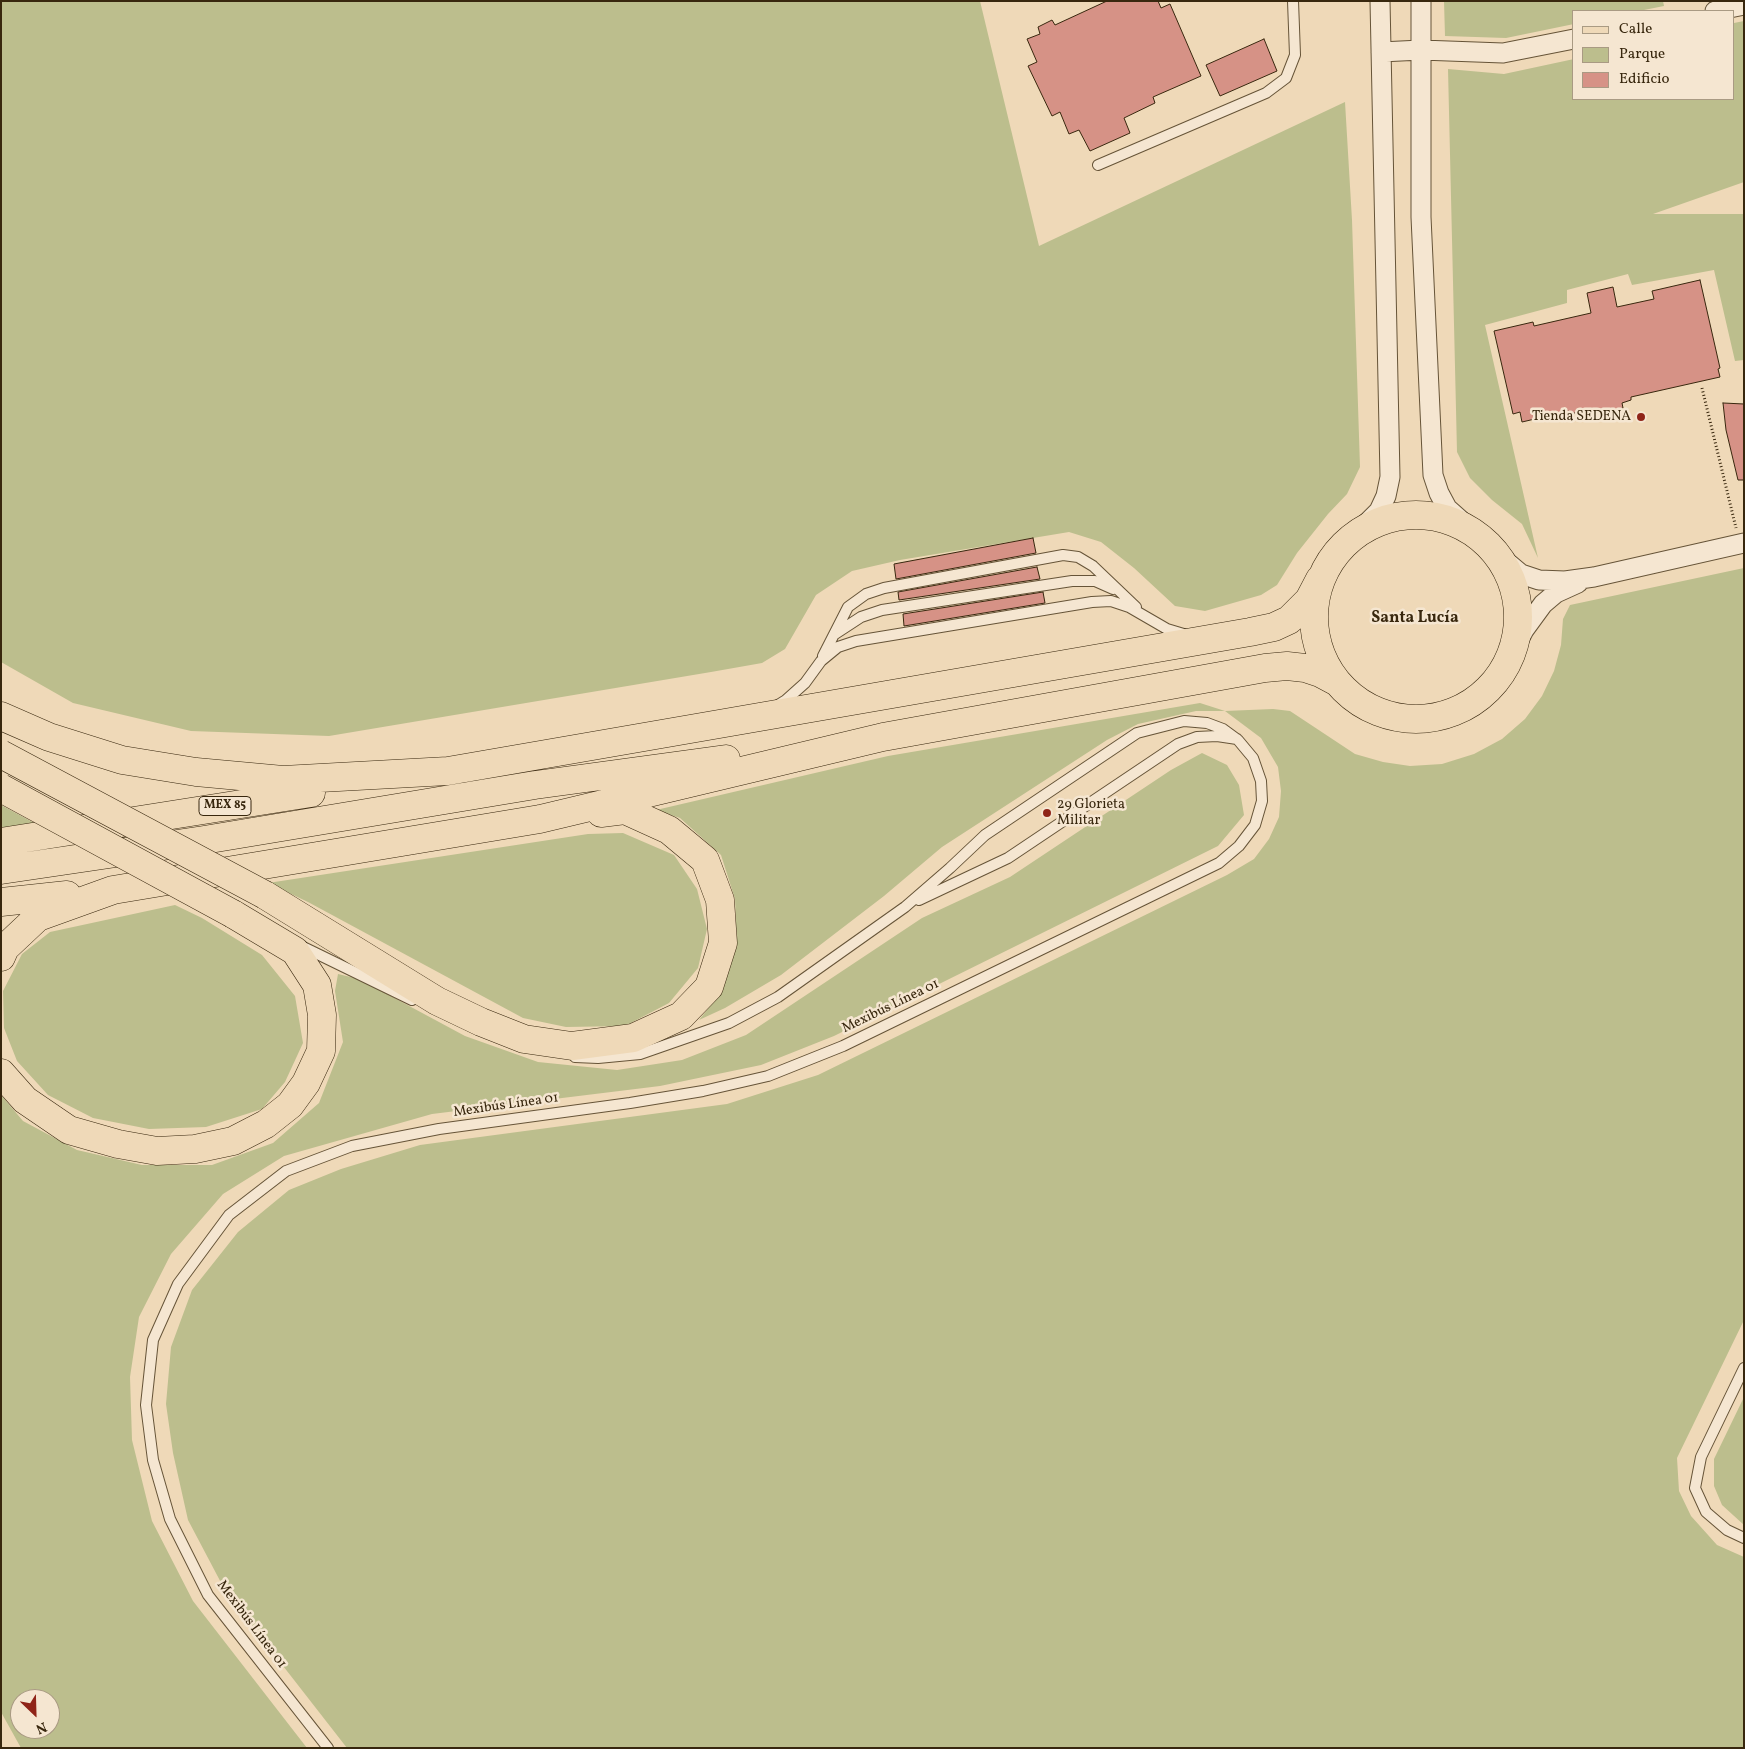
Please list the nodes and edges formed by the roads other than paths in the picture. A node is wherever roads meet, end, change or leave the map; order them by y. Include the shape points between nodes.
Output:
1 (1293, 1) edge
2 (1380, 1) edge
3 (1421, 1) edge
4 (1744, 5) edge
5 (1720, 10) edge
6 (1572, 39) edge
7 (1421, 50) junction
8 (1381, 52) junction
9 (1098, 166) dead end
10 (1358, 532) junction
11 (1474, 532) junction
12 (1742, 543) edge
13 (1496, 553) junction
14 (1594, 577) junction
15 (1320, 580) junction
16 (1119, 591) junction
17 (1147, 618) junction
18 (835, 634) junction
19 (1223, 637) junction
20 (821, 661) junction
21 (1508, 661) junction
22 (1335, 681) junction
23 (1, 716) edge
24 (729, 723) junction
25 (883, 737) junction
26 (1238, 740) junction
27 (1, 754) edge
28 (448, 771) junction
29 (1, 788) edge
30 (540, 819) junction
31 (1, 842) edge
32 (1, 870) edge
33 (113, 890) junction
34 (1, 902) edge
35 (905, 906) junction
36 (234, 914) junction
37 (1, 957) edge
38 (423, 1006) dead end
39 (466, 1027) dead end
40 (527, 1050) dead end
41 (567, 1051) junction
42 (1, 1073) edge
43 (1744, 1368) edge
44 (1744, 1538) edge
45 (328, 1748) edge

1 - 9 lane via 1295,55 1286,78 1266,93
2 - 8 street
3 - 7 street
4 - 5 street
6 - 7 street via 1503,53
7 - 8 street
7 - 11 street via 1422,217 1433,475 1447,508
8 - 10 street via 1390,477 1379,511
10 - 11 main road via 1386,519 1416,514 1446,519
10 - 15 main road via 1335,553
11 - 13 main road
12 - 14 street
13 - 14 street via 1521,574 1539,580
13 - 21 main road via 1512,580 1518,612 1518,628
14 - 21 street via 1556,593 1543,604 1524,630
15 - 19 main road via 1309,600 1289,620 1274,627
15 - 22 main road via 1315,594 1314,631 1325,665
16 - 17 lane
16 - 18 lane via 1095,581 1072,581 882,610 861,617
16 - 18 lane via 1078,556 1063,555 866,594 848,608
17 - 19 lane via 1167,630 1193,636
17 - 20 lane via 1111,601 1092,602 856,641 838,647
18 - 20 lane
19 - 24 main road
20 - 24 lane via 786,700 766,711
21 - 22 main road via 1488,689 1474,700 1444,715 1426,718 1409,719 1376,711 1360,703
22 - 25 main road via 1305,668 1265,668
23 - 28 main road via 49,737 122,760 196,772 283,780
24 - 28 main road
25 - 30 main road
25 - 32 main road via 535,785
26 - 35 lane, Mexibús Línea 01 via 1197,737 1178,744 1008,858
26 - 35 lane, Mexibús Línea 01 via 1207,722 1184,721 1138,733 985,835
26 - 45 lane, Mexibús Línea 01 via 1253,758 1261,781 1262,801 1255,825 1239,846 1219,863 843,1046 768,1076 703,1091 439,1129 352,1146 286,1171 229,1215 178,1284 153,1340 146,1405 153,1460 170,1519 208,1595
27 - 41 main road, bridge via 265,895 437,1001 524,1039
28 - 31 main road, MEX 85
29 - 36 main road, bridge
30 - 33 main road
30 - 41 main road via 625,810 669,830 705,860 720,900 723,943 709,987 681,1016 633,1038
33 - 34 main road
33 - 37 main road via 38,917 5,948
35 - 41 lane, Mexibús Línea 01 via 778,996 729,1023 688,1038 634,1047
36 - 38 lane
36 - 42 main road via 295,951 317,986 322,1015 321,1051 306,1084 290,1105 266,1124 232,1141 195,1148 157,1150 118,1144 69,1130 25,1100
39 - 40 lane
43 - 44 lane via 1701,1458 1695,1488 1706,1512 1727,1530

